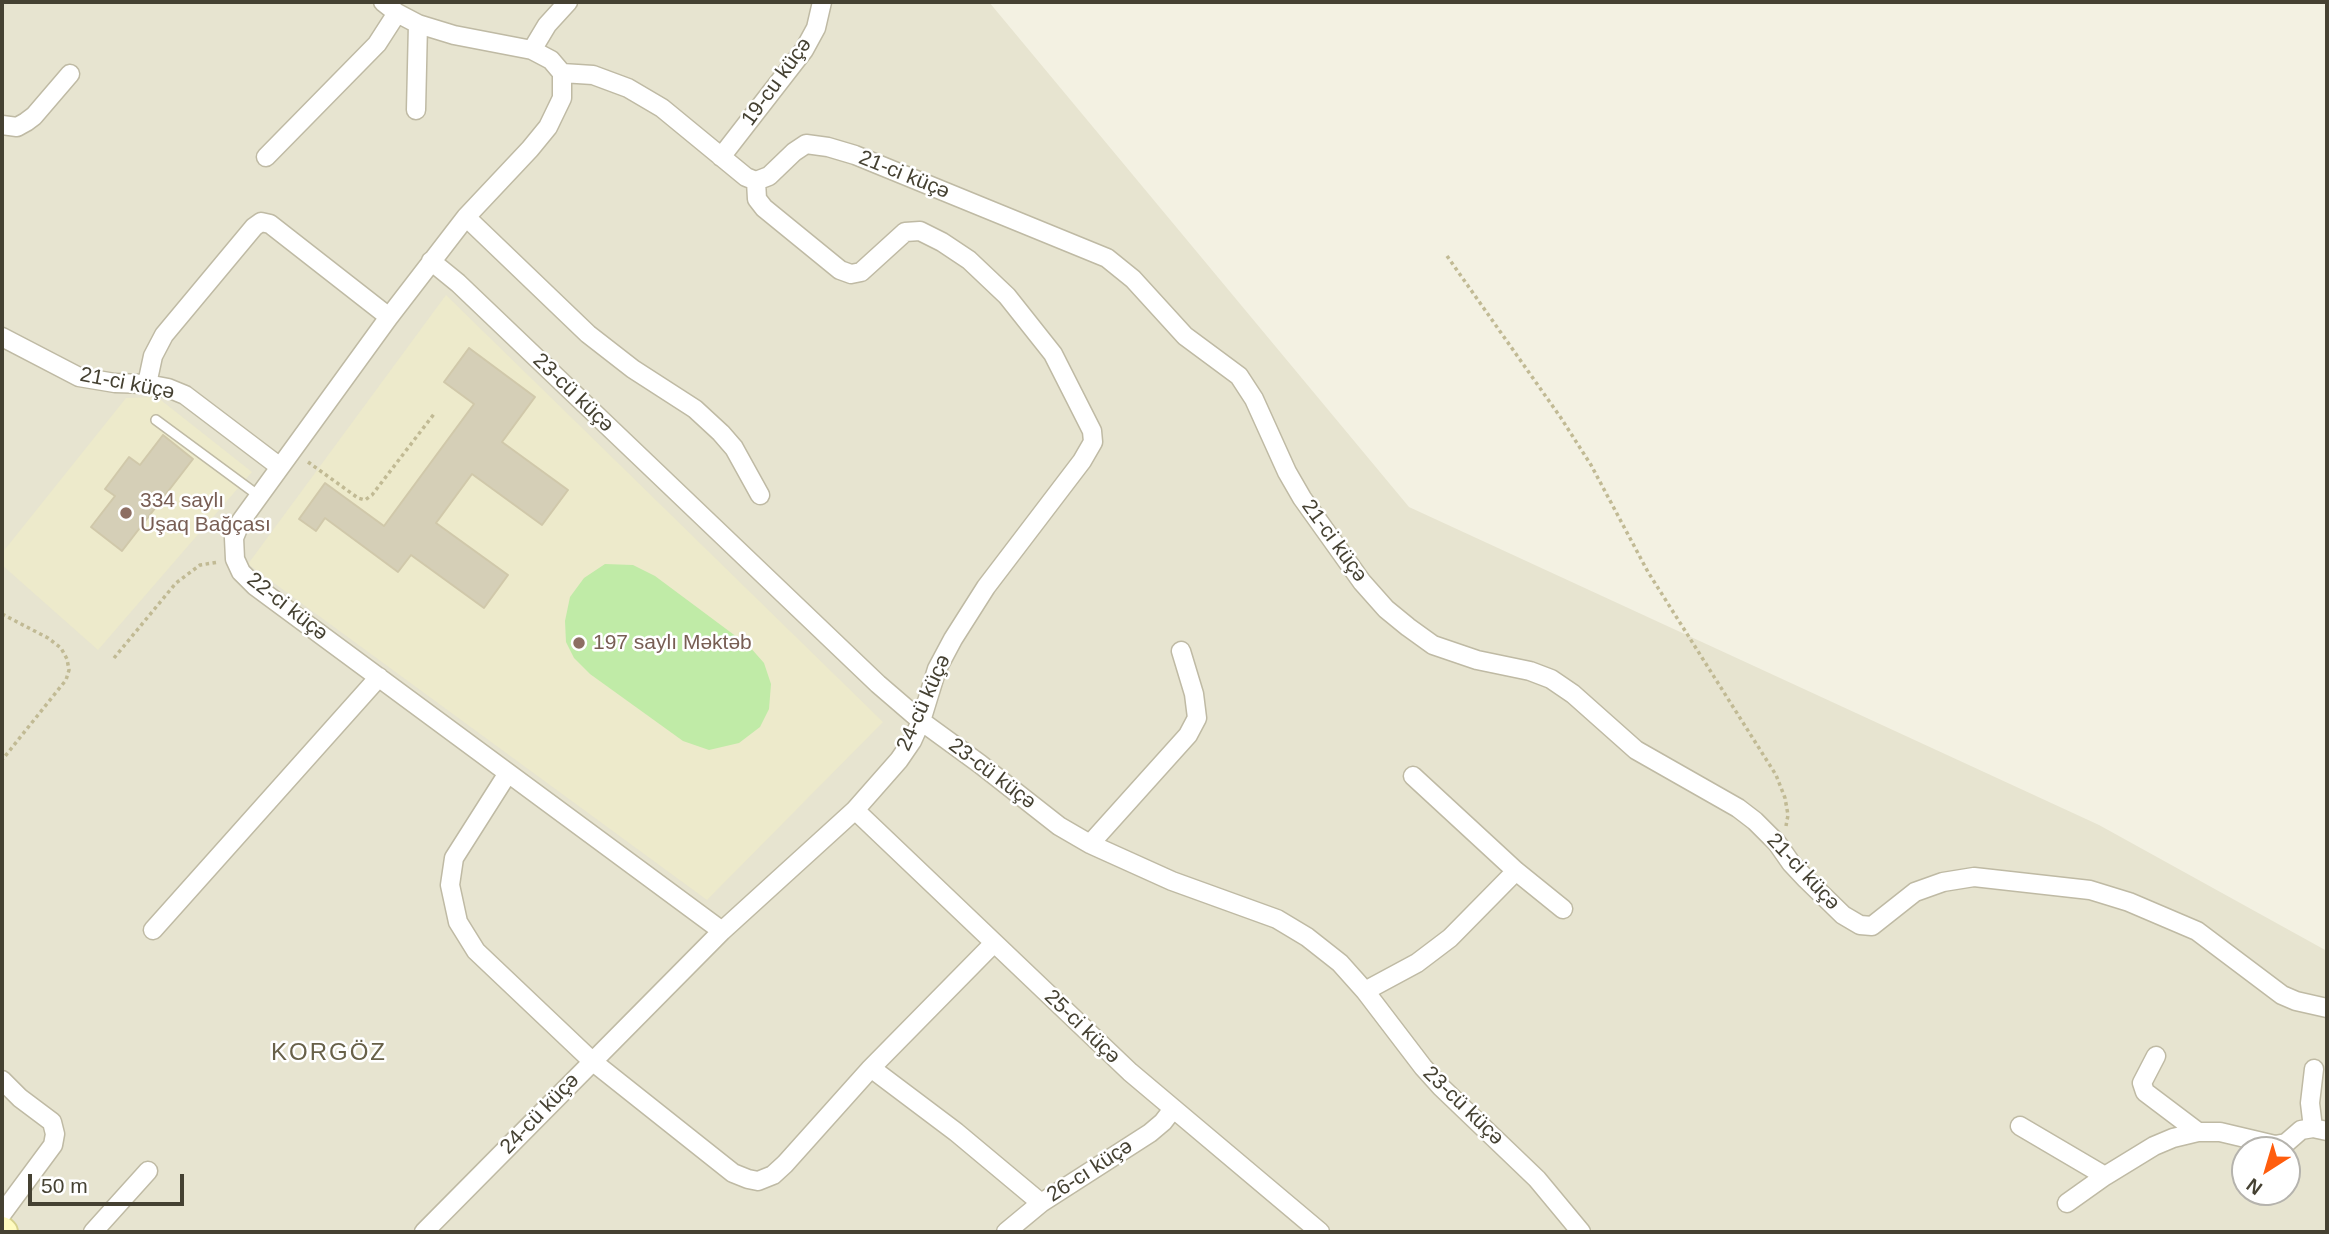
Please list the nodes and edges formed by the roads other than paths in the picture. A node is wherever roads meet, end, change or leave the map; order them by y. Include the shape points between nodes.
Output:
1 (568, 2) edge
2 (822, 2) edge
3 (390, 7) edge
4 (418, 24) junction
5 (532, 50) junction
6 (562, 73) junction
7 (70, 74) dead end
8 (416, 110) dead end
9 (2, 125) edge
10 (266, 157) dead end
11 (721, 157) junction
12 (756, 181) junction
13 (466, 217) junction
14 (431, 261) junction
15 (389, 317) junction
16 (2, 337) edge
17 (147, 384) junction
18 (156, 420) dead end
19 (280, 467) junction
20 (760, 495) dead end
21 (259, 496) junction
22 (1181, 651) dead end
23 (379, 677) junction
24 (921, 721) junction
25 (508, 773) junction
26 (1413, 776) dead end
27 (855, 810) junction
28 (1090, 844) junction
29 (1516, 871) junction
30 (1563, 909) dead end
31 (153, 930) dead end
32 (722, 931) junction
33 (994, 943) junction
34 (1365, 991) junction
35 (2327, 1008) edge
36 (2156, 1056) dead end
37 (592, 1061) junction
38 (871, 1068) junction
39 (2314, 1069) dead end
40 (2, 1080) edge
41 (1173, 1109) junction
42 (2021, 1126) dead end
43 (2320, 1130) edge
44 (2198, 1132) junction
45 (148, 1171) dead end
46 (2105, 1176) junction
47 (1041, 1203) junction
48 (2067, 1203) dead end
49 (2, 1214) edge
50 (93, 1232) edge
51 (424, 1232) edge
52 (1006, 1232) edge
53 (1320, 1232) edge
54 (1581, 1232) edge

1 - 5 street
2 - 11 street, 19-cu küçə via 816,29 804,50
3 - 4 street
3 - 10 street via 377,44
4 - 5 street
4 - 8 street
5 - 6 street via 551,60
6 - 11 street via 593,75 628,88 662,108
6 - 13 street, 22-ci küçə via 562,98 548,127
7 - 9 street via 26,122 17,127
11 - 12 street
12 - 24 street, 24-cü küçə via 757,199 764,208 840,270 860,272 905,232 920,230 969,260 1007,296 1053,354 1092,431 1093,442 1082,461 986,587 953,639 937,669
12 - 35 street, 21-ci küçə via 769,176 806,144 828,146 1107,258 1133,279 1185,336 1239,376 1302,498 1387,609 1433,645 1551,679 1636,750 1738,808 1843,915 1860,925 1872,926 1915,892 1974,877 2090,890 2197,931 2282,995
13 - 14 street, 22-ci küçə
13 - 20 street via 588,334 695,409 721,433
14 - 15 street, 22-ci küçə
14 - 24 street, 23-cü küçə
15 - 17 street via 270,224 261,222 164,335 153,356
15 - 19 street, 22-ci küçə
16 - 17 street, 21-ci küçə via 79,377
17 - 19 street, 21-ci küçə via 184,395
18 - 21 lane
19 - 21 street, 22-ci küçə
21 - 23 street, 22-ci küçə via 234,538 241,572
22 - 28 street via 1197,718 1188,735
23 - 25 street, 22-ci küçə
23 - 31 street
24 - 27 street, 24-cü küçə via 899,760
24 - 28 street, 23-cü küçə via 1059,826
25 - 32 street, 22-ci küçə
25 - 37 street via 454,858 450,885 458,922 476,951
26 - 29 street
27 - 32 street, 24-cü küçə
27 - 33 street, 25-ci küçə
28 - 34 street, 23-cü küçə via 1172,881 1276,919 1340,963
29 - 30 street
29 - 34 street via 1450,938 1417,963
32 - 37 street, 24-cü küçə
33 - 38 street
33 - 41 street, 25-ci küçə
34 - 54 street, 23-cü küçə via 1423,1067 1528,1171
36 - 44 street via 2142,1083 2145,1092
37 - 38 street via 733,1173 758,1181 785,1164
37 - 51 street, 24-cü küçə
38 - 47 street
39 - 43 street via 2310,1103
40 - 49 street via 51,1122 55,1134 53,1145
41 - 47 street, 26-cı küçə via 1150,1133
41 - 53 street, 25-ci küçə
42 - 46 street
43 - 44 street via 2301,1130 2286,1143 2275,1145 2220,1132
44 - 46 street via 2154,1146
45 - 50 street
46 - 48 street
47 - 52 street, 26-cı küçə

